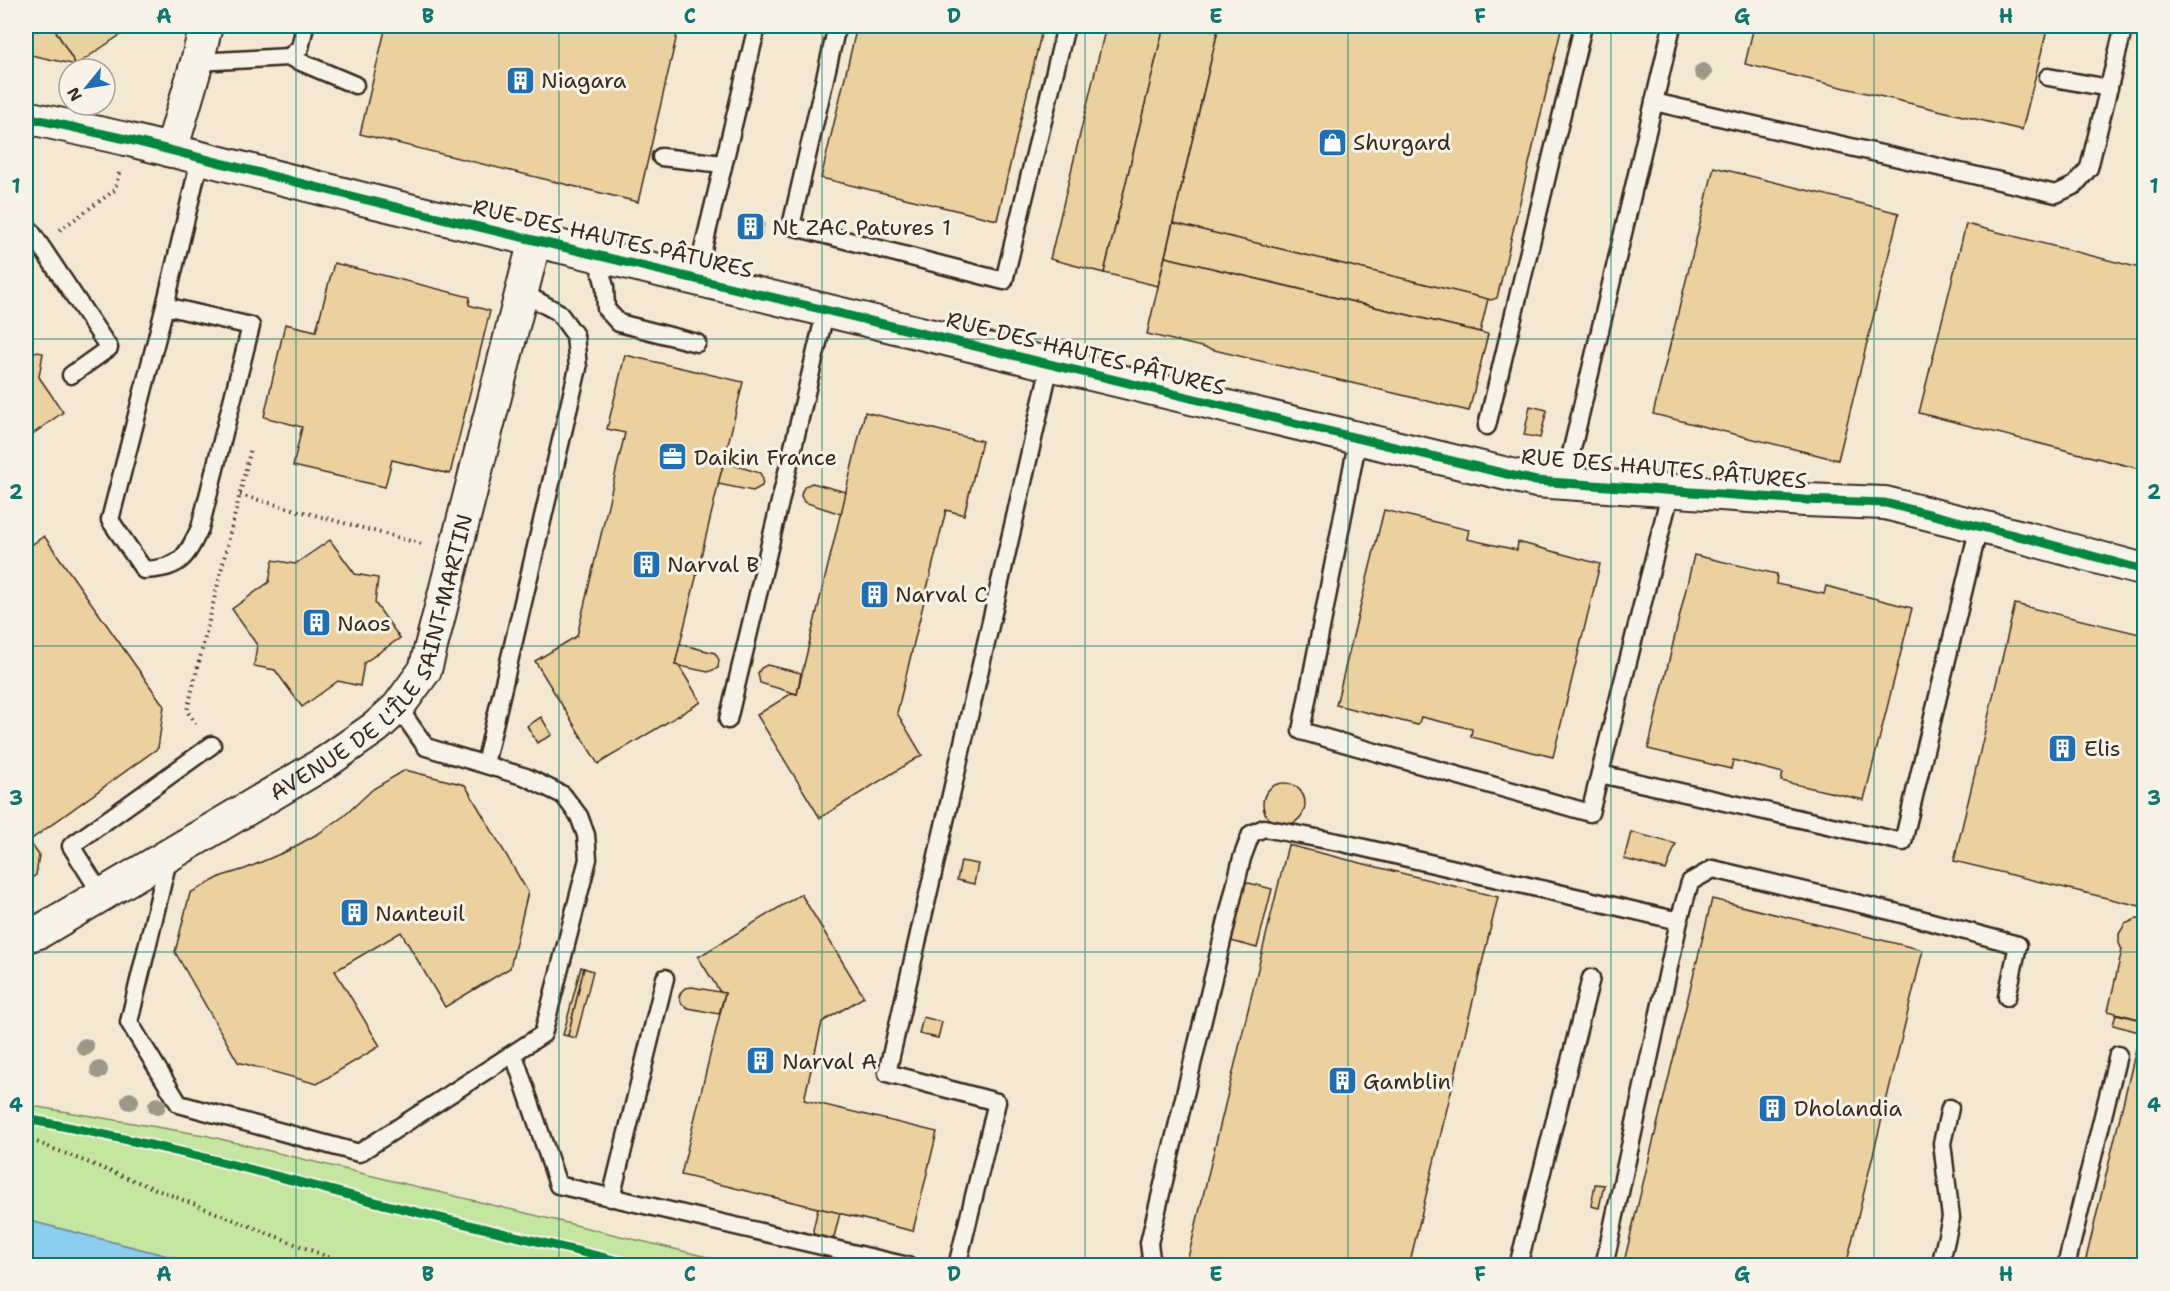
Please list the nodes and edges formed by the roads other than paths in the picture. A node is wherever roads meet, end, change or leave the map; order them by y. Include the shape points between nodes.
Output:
1 (206, 26) edge
2 (305, 26) edge
3 (757, 26) edge
4 (837, 26) edge
5 (1066, 26) edge
6 (1582, 26) edge
7 (1672, 26) edge
8 (2124, 26) edge
9 (289, 57) junction
10 (197, 62) junction
11 (2048, 77) dead end
12 (355, 85) dead end
13 (2109, 88) junction
14 (1654, 102) junction
15 (26, 117) edge
16 (171, 151) junction
17 (661, 157) dead end
18 (200, 159) junction
19 (723, 165) junction
20 (26, 224) edge
21 (535, 240) junction
22 (596, 254) junction
23 (696, 278) junction
24 (521, 292) junction
25 (165, 306) junction
26 (826, 309) junction
27 (697, 343) dead end
28 (1050, 365) junction
29 (71, 375) dead end
30 (1486, 426) dead end
31 (1358, 438) junction
32 (1564, 483) junction
33 (1671, 490) junction
34 (1979, 526) junction
35 (2145, 570) edge
36 (398, 707) junction
37 (728, 720) dead end
38 (212, 745) road end
39 (485, 764) junction
40 (1600, 774) junction
41 (169, 855) junction
42 (102, 895) junction
43 (1679, 921) junction
44 (26, 936) edge
45 (665, 978) dead end
46 (1591, 978) dead end
47 (2007, 997) dead end
48 (514, 1055) junction
49 (2118, 1055) dead end
50 (1950, 1108) dead end
51 (611, 1198) junction
52 (908, 1266) edge
53 (957, 1266) edge
54 (1152, 1266) edge
55 (1518, 1266) edge
56 (1604, 1266) edge
57 (1940, 1266) edge
58 (2066, 1266) edge

1 - 10 street
2 - 9 lane via 300,48
3 - 19 lane
4 - 5 lane via 790,226 1004,281
6 - 30 lane
7 - 14 lane
8 - 13 lane
9 - 10 lane
9 - 12 lane
10 - 16 street
11 - 13 lane
13 - 14 lane via 2089,168 2075,185 2056,194
14 - 32 lane
15 - 16 street, RUE DES HAUTES PÂTURES
16 - 18 street, RUE DES HAUTES PÂTURES
17 - 19 lane
18 - 21 street, RUE DES HAUTES PÂTURES
18 - 25 lane
19 - 23 lane
20 - 29 lane via 109,348
21 - 22 street, RUE DES HAUTES PÂTURES
21 - 24 street, AVENUE DE L'ÎLE SAINT-MARTIN
22 - 23 street, RUE DES HAUTES PÂTURES
22 - 27 lane via 606,309 619,323
23 - 26 street, RUE DES HAUTES PÂTURES
24 - 36 street, AVENUE DE L'ÎLE SAINT-MARTIN via 425,670
24 - 39 lane via 558,312 575,335 578,368
25 - 25 lane via 110,520 144,570 167,568 188,554 200,528 251,326
26 - 28 street, RUE DES HAUTES PÂTURES
26 - 37 lane
28 - 31 street, RUE DES HAUTES PÂTURES
28 - 53 lane via 887,1073 997,1102
31 - 32 street, RUE DES HAUTES PÂTURES via 1536,481
31 - 40 lane via 1301,731 1590,813
32 - 33 street, RUE DES HAUTES PÂTURES
33 - 34 street, RUE DES HAUTES PÂTURES via 1885,503
33 - 40 lane
34 - 35 street, RUE DES HAUTES PÂTURES
34 - 40 lane via 1903,842
36 - 39 lane via 426,747
36 - 41 street, AVENUE DE L'ÎLE SAINT-MARTIN via 326,762
38 - 42 lane via 71,846
39 - 48 lane via 526,777 563,795 579,816 586,835 588,859 543,1034
41 - 42 street, AVENUE DE L'ÎLE SAINT-MARTIN
41 - 48 lane via 129,1022 179,1104 359,1153
42 - 44 street, AVENUE DE L'ÎLE SAINT-MARTIN
43 - 47 lane via 1690,882 1713,869 2018,945
43 - 54 lane via 1343,843 1264,828 1251,834 1149,1244
43 - 56 lane
45 - 51 lane
46 - 55 lane
48 - 51 lane via 558,1185
49 - 58 lane
50 - 57 lane via 1942,1143 1951,1218
51 - 52 lane

